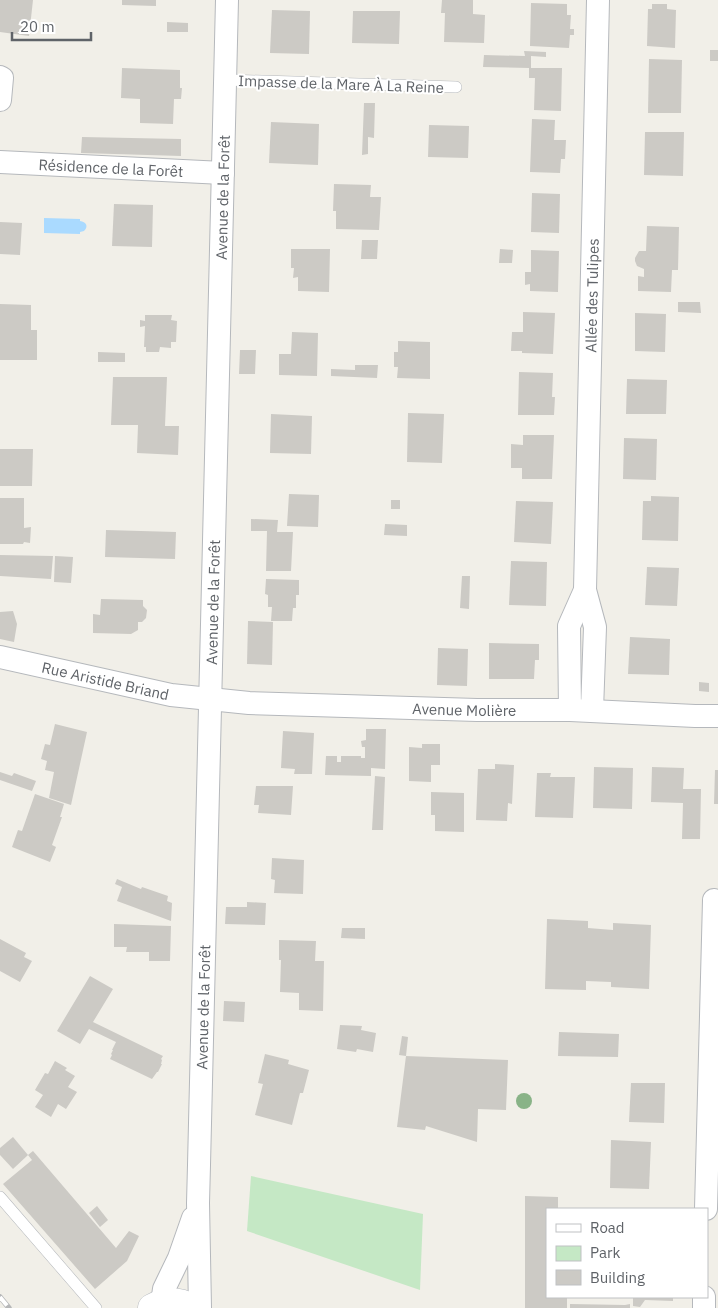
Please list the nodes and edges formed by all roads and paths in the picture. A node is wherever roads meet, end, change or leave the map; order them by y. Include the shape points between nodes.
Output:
1 (227, 0) edge
2 (598, 0) edge
3 (0, 77) edge
4 (226, 80) junction
5 (456, 87) dead end
6 (0, 100) edge
7 (0, 162) edge
8 (223, 172) junction
9 (585, 590) junction
10 (0, 657) edge
11 (210, 699) junction
12 (570, 710) junction
13 (592, 710) junction
14 (718, 716) edge
15 (714, 900) dead end
16 (710, 1195) edge
17 (0, 1197) edge
18 (198, 1203) junction
19 (157, 1306) edge
20 (96, 1308) edge
21 (192, 1308) edge
22 (200, 1308) edge

1 - 4 street, Avenue de la Forêt
2 - 9 street, Allée des Tulipes
3 - 6 street
4 - 5 lane, Impasse de la Mare À La Reine
4 - 8 street, Avenue de la Forêt
7 - 8 street, Résidence de la Forêt
8 - 11 street, Avenue de la Forêt
9 - 12 street, Allée des Tulipes via 569,626
9 - 13 street, Allée des Tulipes via 595,628
10 - 11 street, Rue Aristide Briand via 171,695
11 - 12 street, Avenue Molière via 457,710
11 - 18 street, Avenue de la Forêt
12 - 13 street, Avenue Molière
13 - 14 street, Avenue Molière
15 - 16 street
17 - 20 lane
18 - 19 street, Avenue de la Forêt via 179,1258
18 - 22 street, Avenue de la Forêt
19 - 21 main road via 172,1302

